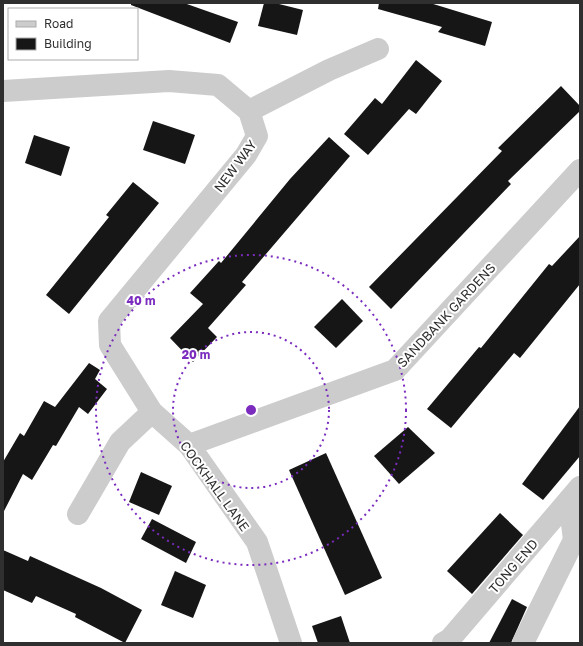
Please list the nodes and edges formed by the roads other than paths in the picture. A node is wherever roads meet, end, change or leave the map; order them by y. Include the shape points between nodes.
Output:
1 (378, 49) dead end
2 (3, 91) edge
3 (249, 112) junction
4 (580, 170) edge
5 (110, 345) joint
6 (152, 412) junction
7 (189, 445) junction
8 (575, 494) edge
9 (78, 514) dead end
10 (291, 643) edge
11 (443, 643) edge
12 (523, 643) edge

1 - 3 street via 330,70
2 - 3 street via 169,81 218,85
3 - 5 street, NEW WAY via 257,136 246,155 109,321
4 - 7 street, SANDBANK GARDENS via 395,370
5 - 6 street, COCKHALL LANE
6 - 7 street, COCKHALL LANE
6 - 9 street via 120,442
7 - 10 street, COCKHALL LANE via 256,542
8 - 11 street, TONG END via 450,639
8 - 12 street via 574,540

